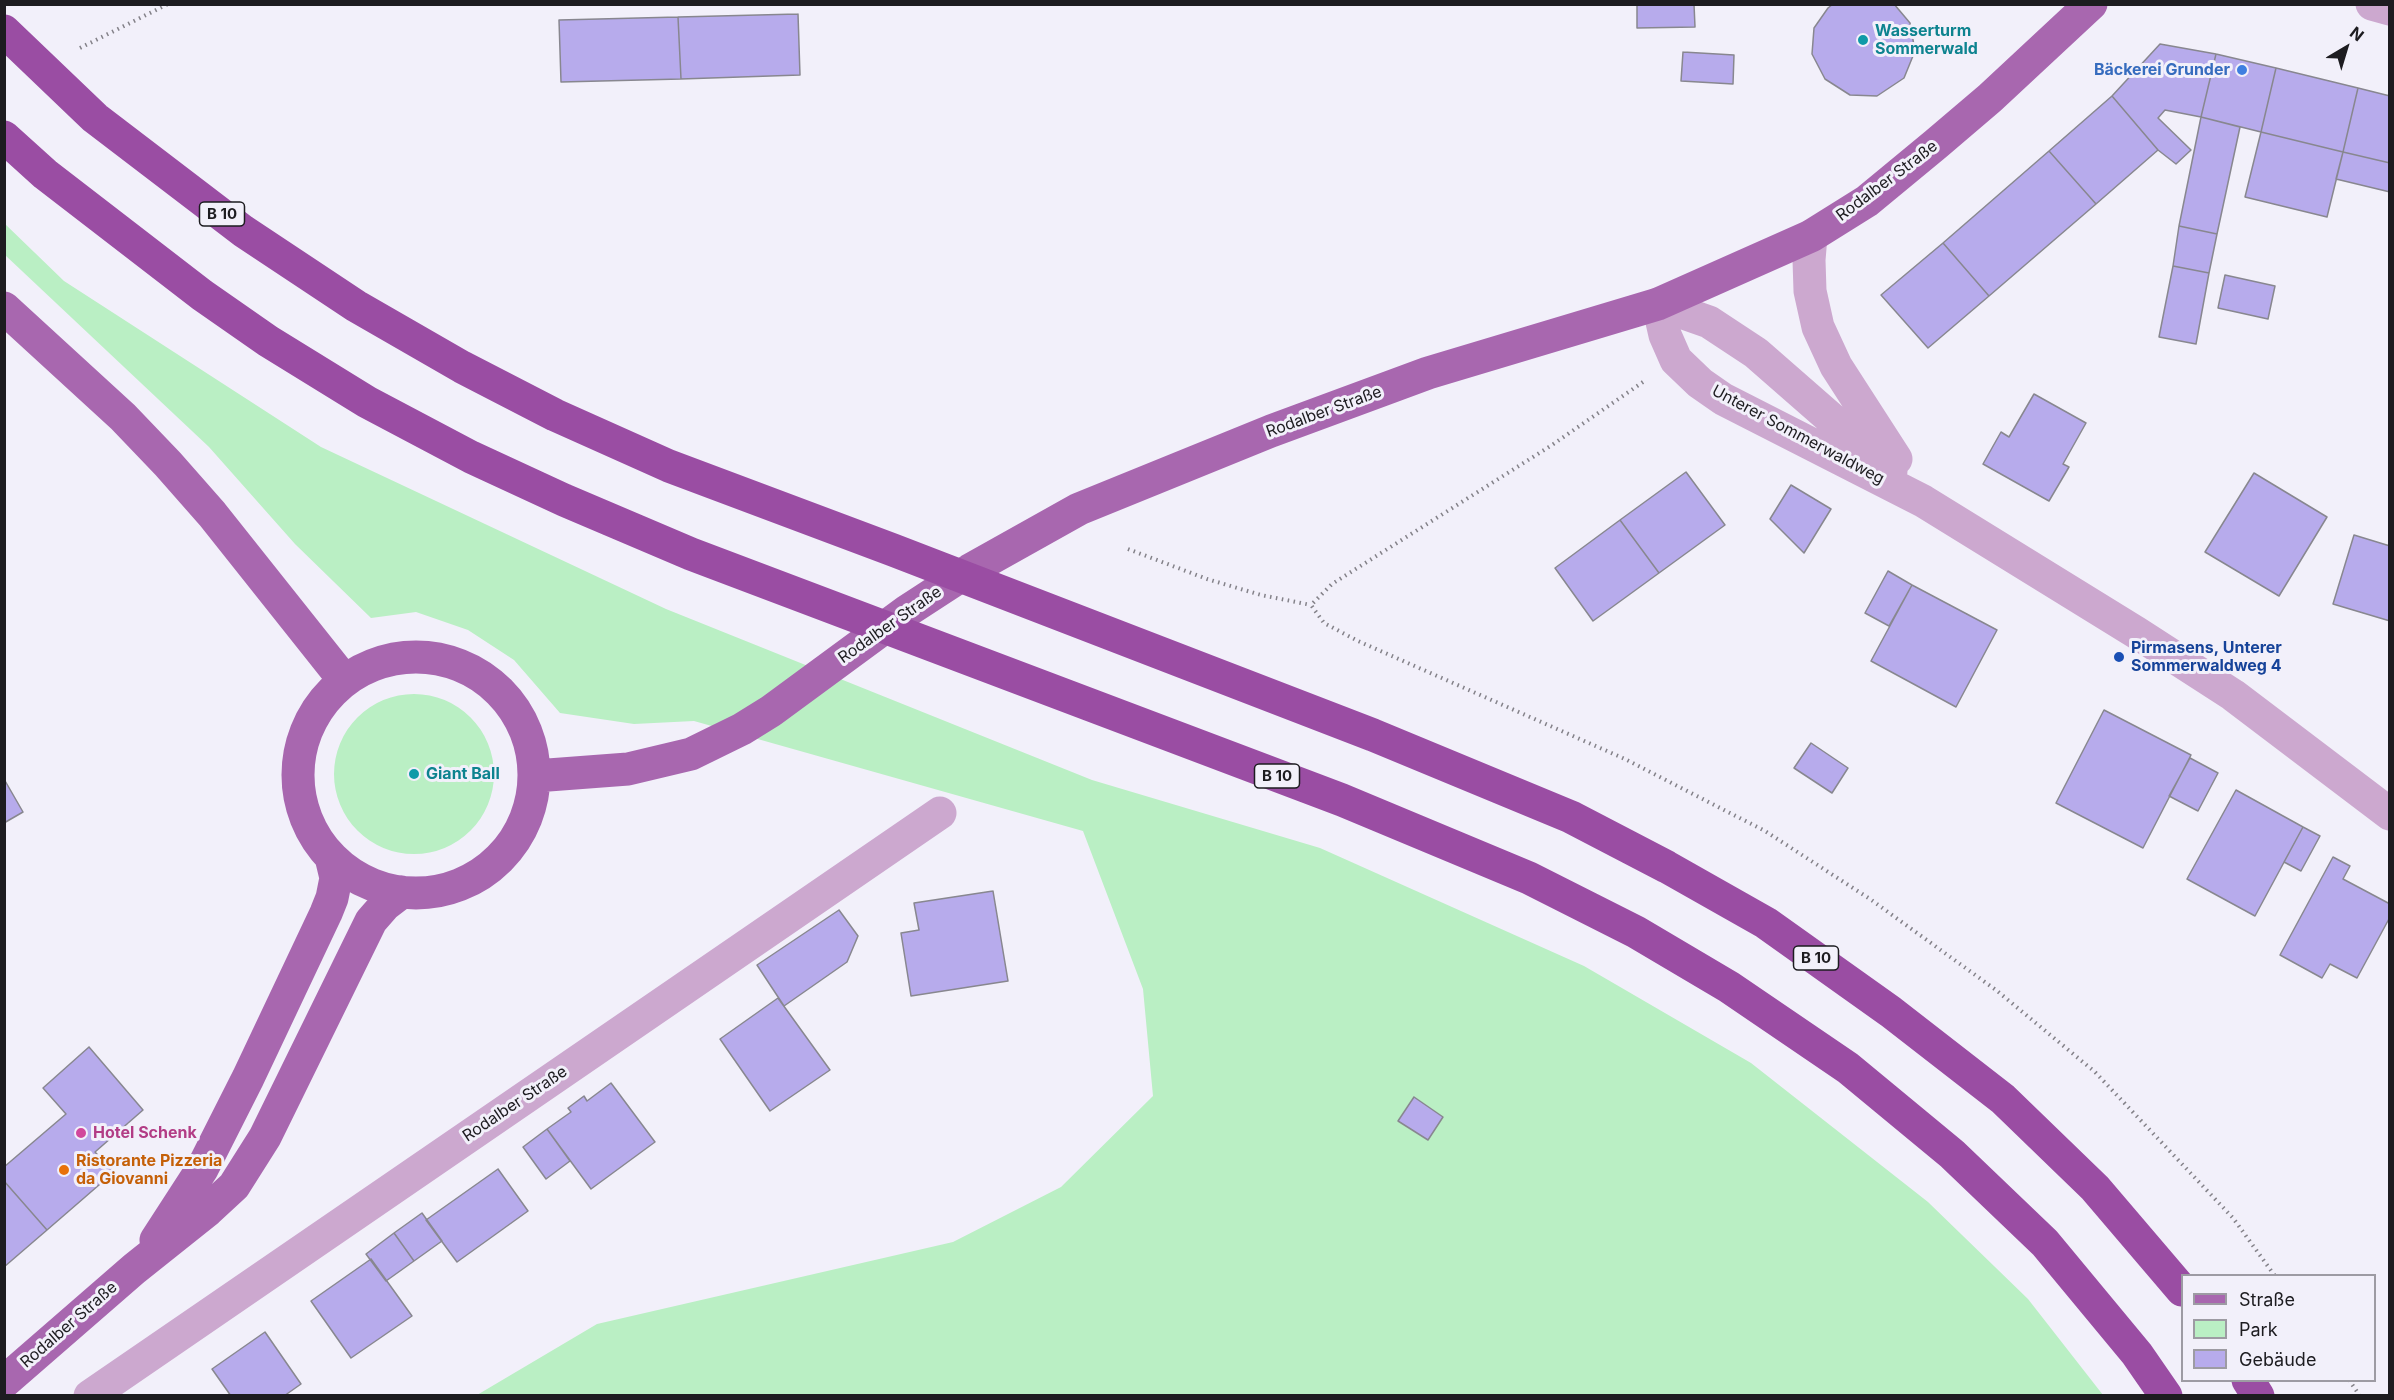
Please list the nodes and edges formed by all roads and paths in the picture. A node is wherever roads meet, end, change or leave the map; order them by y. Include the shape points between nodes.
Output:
1 (168, 4) edge
2 (2091, 4) edge
3 (2372, 4) edge
4 (2390, 9) edge
5 (4, 31) edge
6 (76, 50) dead end
7 (4, 136) edge
8 (1811, 236) junction
9 (1658, 304) junction
10 (4, 308) edge
11 (1676, 360) junction
12 (1923, 501) junction
13 (1128, 549) dead end
14 (1311, 605) junction
15 (344, 680) junction
16 (535, 776) junction
17 (940, 813) dead end
18 (2390, 814) edge
19 (331, 857) junction
20 (402, 892) junction
21 (214, 1146) junction
22 (248, 1166) junction
23 (134, 1269) junction
24 (2274, 1274) edge
25 (2181, 1289) edge
26 (4, 1382) edge
27 (2249, 1382) edge
28 (2350, 1382) edge
29 (90, 1395) edge
30 (2166, 1395) edge
31 (2259, 1395) edge
32 (2360, 1395) edge

1 - 6 path
2 - 8 main road, Rodalber Straße via 1936,144 1867,201
3 - 4 street
5 - 25 highway, B 10 via 95,118 243,231 356,306 544,410 669,466 1373,735 1571,817 1766,923 1892,1012 2003,1099 2095,1188
7 - 30 highway, B 10 via 45,174 202,295 367,402 471,457 691,554 1342,800 1529,879 1636,932 1729,987 1848,1068 1952,1154 2045,1243
8 - 9 main road, Rodalber Straße
8 - 12 street, Unterer Sommerwaldweg via 1810,291 1818,327 1836,366
9 - 11 street, Unterer Sommerwaldweg
9 - 12 street, Unterer Sommerwaldweg via 1709,322 1756,353
9 - 16 main road, Rodalber Straße via 1428,373 1079,509 907,611 771,711 691,754 628,769
10 - 15 main road via 123,417 168,464
11 - 12 street, Unterer Sommerwaldweg via 1723,399
11 - 14 path via 1552,445 1332,584
12 - 18 street, Unterer Sommerwaldweg via 2233,694
13 - 14 path via 1207,579
14 - 24 path via 1324,623 1349,636 1625,759 1765,831 1870,898 1996,990 2095,1072 2233,1218
15 - 16 main road via 378,662 414,656 452,662 486,679 513,706 530,739
15 - 19 main road via 317,709 301,746 298,786 309,824
16 - 20 main road via 530,809 516,839 494,864 466,882 435,892
17 - 29 street, Rodalber Straße
19 - 20 main road via 367,882
19 - 21 main road, Rodalber Straße via 336,878 332,898
20 - 22 main road, Rodalber Straße via 371,921
21 - 22 street
21 - 23 main road, Rodalber Straße via 180,1204
22 - 23 main road, Rodalber Straße via 234,1186 208,1210
23 - 26 main road, Rodalber Straße
27 - 31 highway
28 - 32 path

